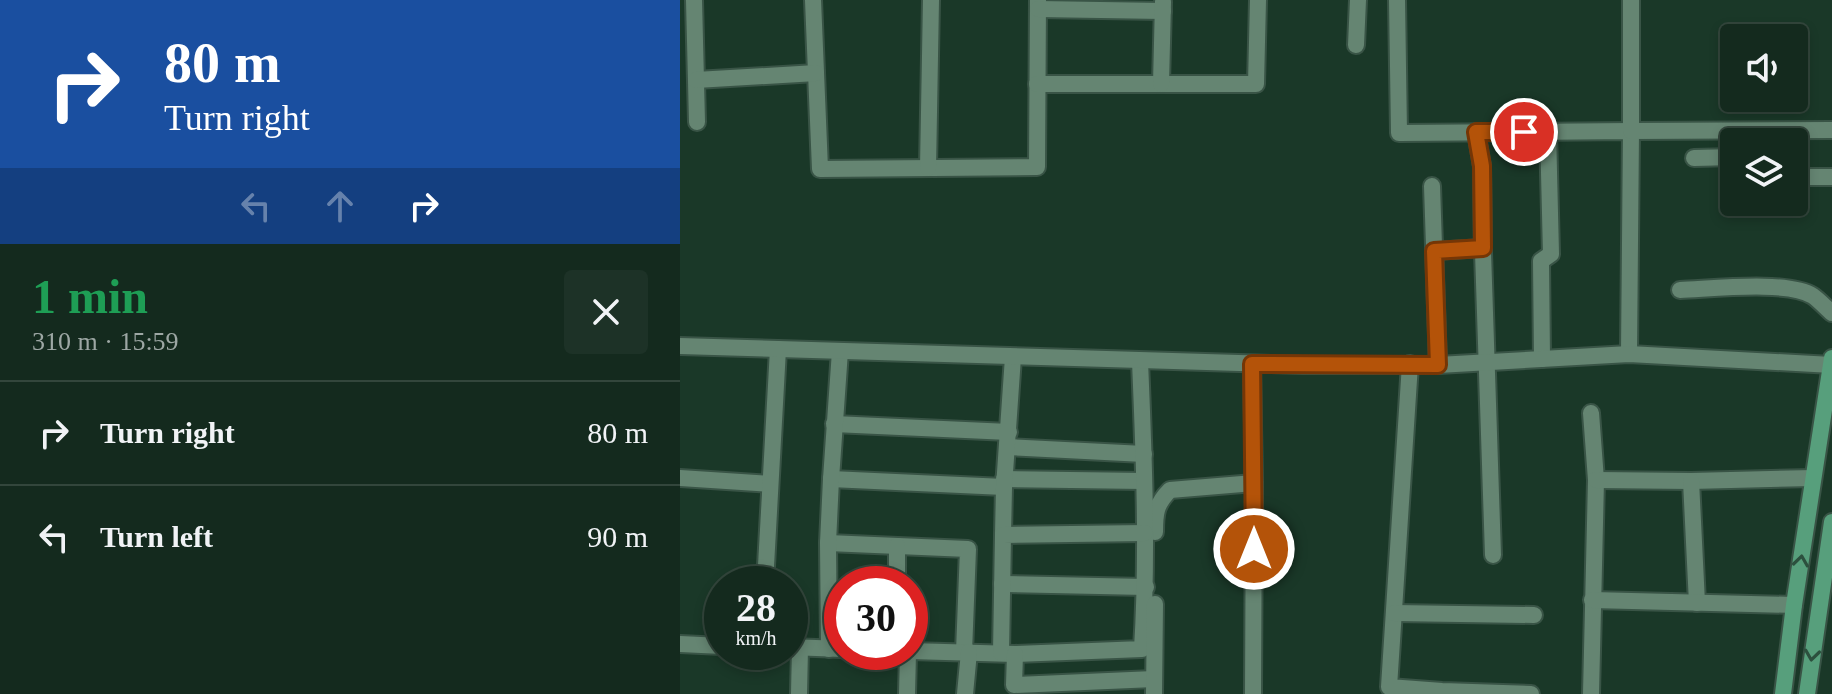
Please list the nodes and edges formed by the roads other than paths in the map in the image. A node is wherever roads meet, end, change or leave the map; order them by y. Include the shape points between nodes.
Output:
1 (694, 0) edge
2 (813, 0) edge
3 (931, 0) edge
4 (1258, 0) edge
5 (1358, 0) edge
6 (1397, 0) edge
7 (1631, 0) edge
8 (1038, 4) edge
9 (1163, 5) edge
10 (1356, 45) dead end
11 (690, 71) edge
12 (816, 73) junction
13 (1037, 84) junction
14 (1161, 84) junction
15 (697, 122) dead end
16 (1832, 130) edge
17 (1548, 131) junction
18 (1631, 131) junction
19 (1476, 132) junction
20 (1720, 157) edge
21 (1694, 158) dead end
22 (928, 168) junction
23 (1808, 177) edge
24 (1832, 177) edge
25 (1432, 186) dead end
26 (1483, 248) junction
27 (1434, 251) junction
28 (1680, 290) dead end
29 (1832, 313) edge
30 (680, 346) edge
31 (778, 349) junction
32 (840, 351) junction
33 (1629, 354) junction
34 (1013, 357) junction
35 (1542, 359) junction
36 (1140, 361) junction
37 (1832, 362) edge
38 (1487, 363) junction
39 (1252, 364) junction
40 (1410, 364) junction
41 (1438, 365) junction
42 (1591, 413) dead end
43 (834, 424) junction
44 (1008, 439) junction
45 (1144, 454) junction
46 (680, 478) edge
47 (1813, 478) junction
48 (831, 479) junction
49 (1596, 480) junction
50 (1144, 481) junction
51 (1691, 481) junction
52 (1004, 483) junction
53 (1254, 483) junction
54 (770, 484) junction
55 (1832, 522) edge
56 (1145, 533) junction
57 (1003, 535) junction
58 (828, 543) junction
59 (897, 546) junction
60 (1493, 555) dead end
61 (766, 566) edge
62 (830, 566) edge
63 (897, 566) edge
64 (1002, 584) junction
65 (1146, 587) junction
66 (1592, 600) junction
67 (1697, 603) junction
68 (1794, 605) junction
69 (1394, 613) junction
70 (1534, 615) dead end
71 (680, 644) edge
72 (704, 645) edge
73 (928, 651) edge
74 (967, 652) junction
75 (1008, 654) junction
76 (797, 670) edge
77 (908, 670) edge
78 (1154, 687) edge
79 (1014, 689) edge
80 (1442, 692) edge
81 (799, 694) edge
82 (907, 694) edge
83 (965, 694) edge
84 (1253, 694) edge
85 (1531, 694) edge
86 (1591, 694) edge
87 (1783, 694) edge
88 (1807, 694) edge

1 - 11 street
2 - 12 street
3 - 22 street
4 - 14 street via 1256,84
5 - 10 street
6 - 19 street via 1399,133
7 - 18 street
8 - 9 street
8 - 13 street
9 - 14 street
11 - 12 street
11 - 15 street
12 - 22 street via 820,169
13 - 14 street
13 - 22 street via 1037,167
16 - 18 street
17 - 18 street
17 - 19 street
17 - 35 street via 1551,254 1541,261
18 - 33 street
19 - 26 street
20 - 21 street
23 - 24 street
25 - 27 street
26 - 27 street
26 - 38 street
27 - 41 street
28 - 29 street via 1791,289 1812,295
30 - 31 street
31 - 32 street
31 - 54 street
32 - 34 street
32 - 43 street
33 - 35 street
33 - 37 street
34 - 36 street
34 - 44 street
35 - 38 street
36 - 39 street
36 - 45 street
37 - 47 main road
38 - 41 street
38 - 60 street
39 - 40 street
39 - 53 street
40 - 41 street
40 - 69 street
42 - 49 street
43 - 44 street
43 - 48 street
44 - 45 street
44 - 52 street
45 - 50 street
46 - 54 street
47 - 51 street
68 -> 47 main road
48 - 52 street
48 - 58 street
49 - 51 street
49 - 66 street
50 - 52 street
50 - 56 street
51 - 67 street
52 - 57 street
53 - 78 street via 1170,490 1160,499 1155,516
53 - 84 street
54 - 61 street
55 -> 88 main road
56 - 57 street
56 - 65 street
57 - 64 street
58 - 59 street
58 - 62 street
59 - 63 street
59 - 74 street via 968,549
64 - 65 street
64 - 75 street
65 - 75 street via 1142,649
66 - 67 street
66 - 86 street
67 - 68 street
68 - 87 main road
69 - 70 street
69 - 80 street via 1389,687
71 - 72 street
73 - 74 street
74 - 75 street
74 - 83 street
75 - 79 street
76 - 81 street
77 - 82 street
78 - 79 street
80 - 85 street

